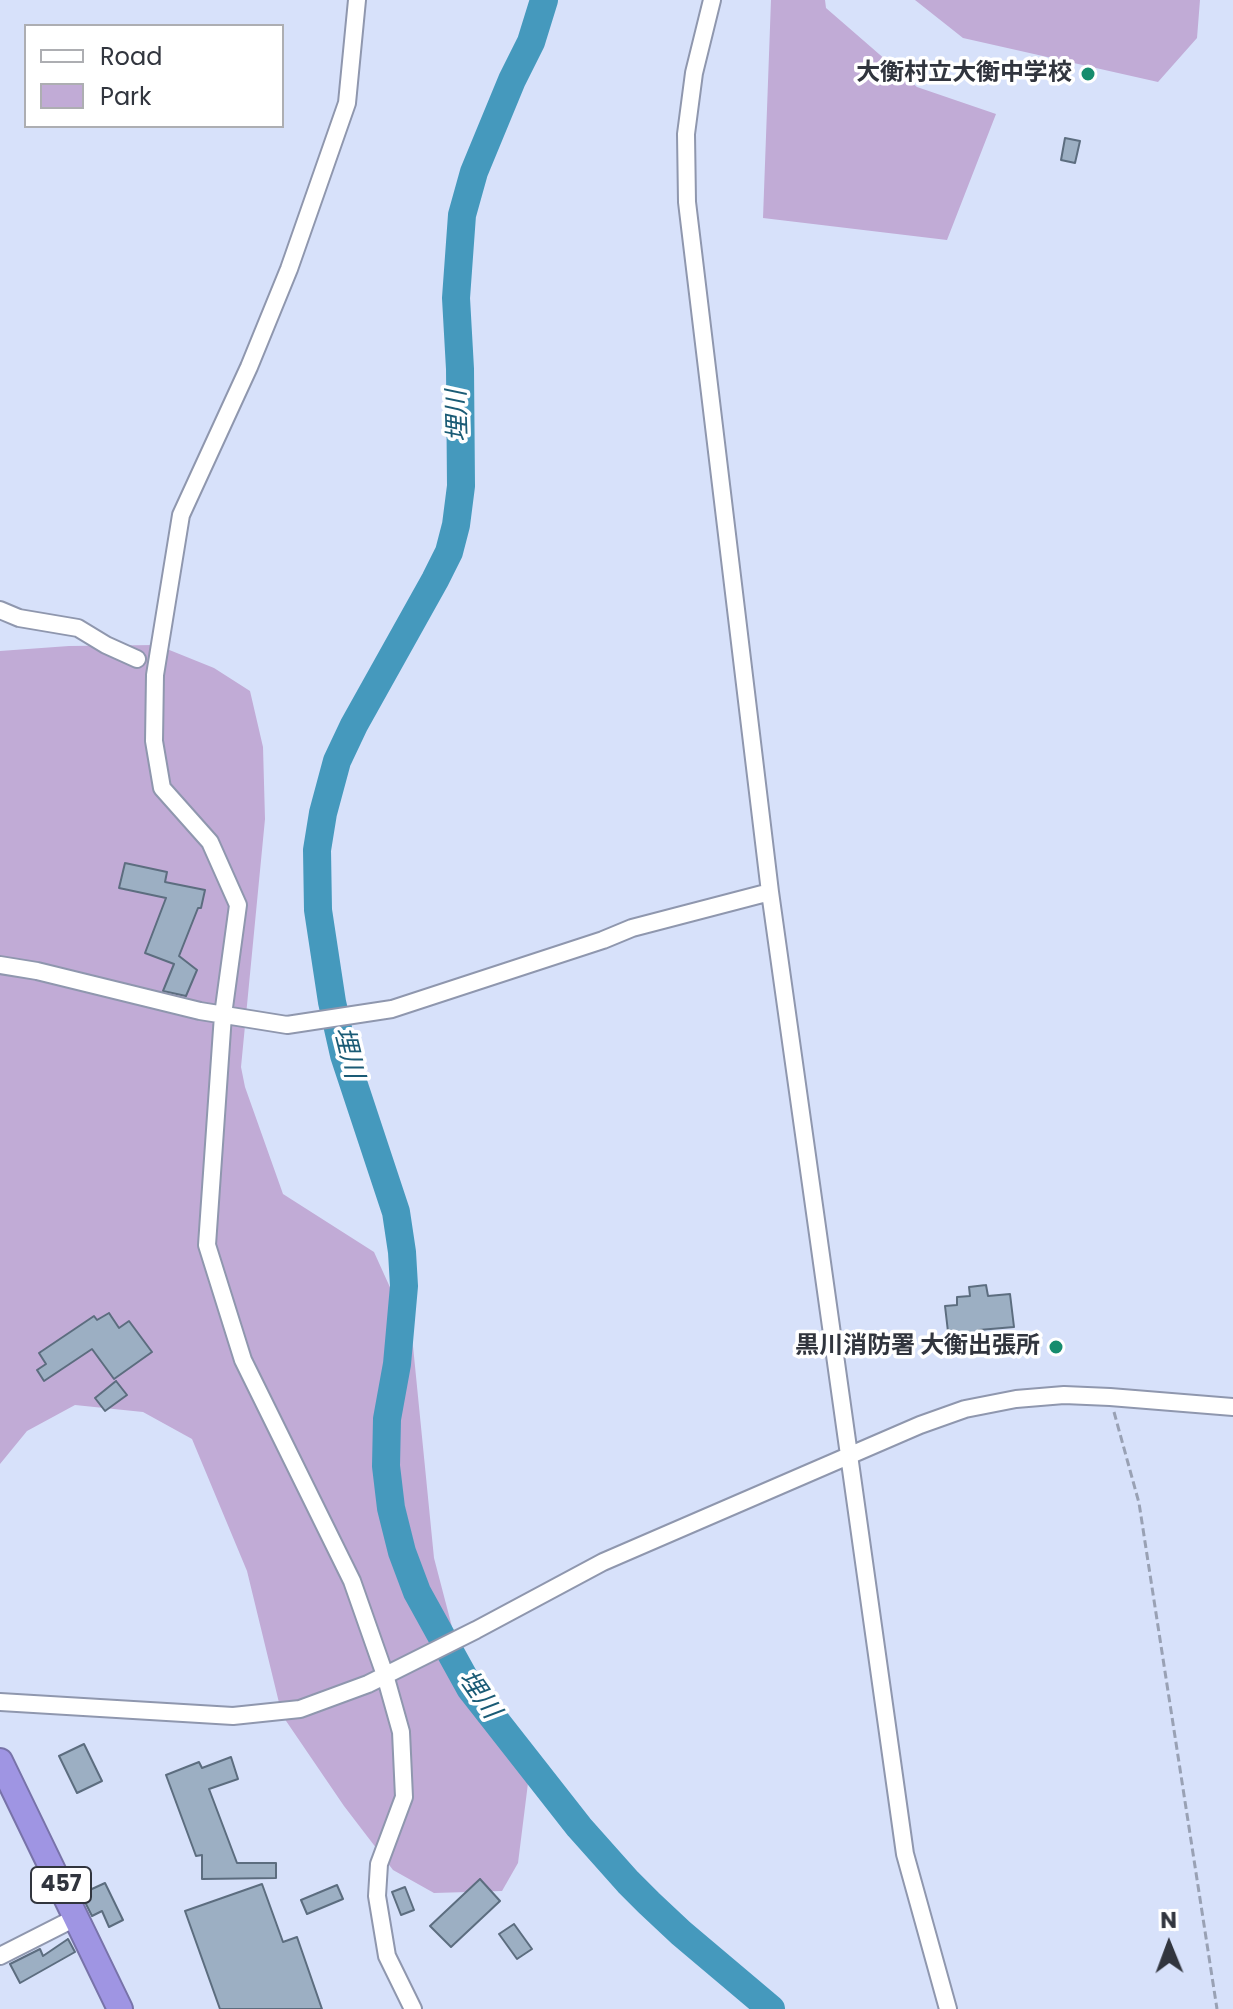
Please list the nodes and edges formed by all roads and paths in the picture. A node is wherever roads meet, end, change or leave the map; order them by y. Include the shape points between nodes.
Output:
1 (357, 0) edge
2 (712, 0) edge
3 (0, 610) edge
4 (137, 659) dead end
5 (770, 892) junction
6 (0, 965) edge
7 (223, 1015) junction
8 (1110, 1397) junction
9 (1233, 1407) edge
10 (849, 1455) junction
11 (389, 1673) junction
12 (0, 1702) edge
13 (0, 1761) edge
14 (77, 1917) junction
15 (0, 1956) edge
16 (120, 2009) edge
17 (413, 2009) edge
18 (948, 2009) edge
19 (1217, 2009) edge

1 - 7 street via 347,103 289,269 181,515 155,675 154,741 162,788 210,842 238,905
2 - 5 street via 686,134 687,202
3 - 4 street via 78,628
5 - 7 street via 632,928 392,1009 287,1025
5 - 10 street
6 - 7 street
7 - 11 street via 207,1245 243,1360 352,1581
8 - 9 street
8 - 10 street via 1064,1395 965,1409
8 - 19 path via 1139,1503
10 - 11 street via 603,1562
10 - 18 street via 905,1854
11 - 12 street via 300,1709 233,1716
11 - 17 street via 401,1732 404,1797 379,1864 377,1896 387,1956
13 - 14 highway, 457
14 - 15 street
14 - 16 highway, 457

